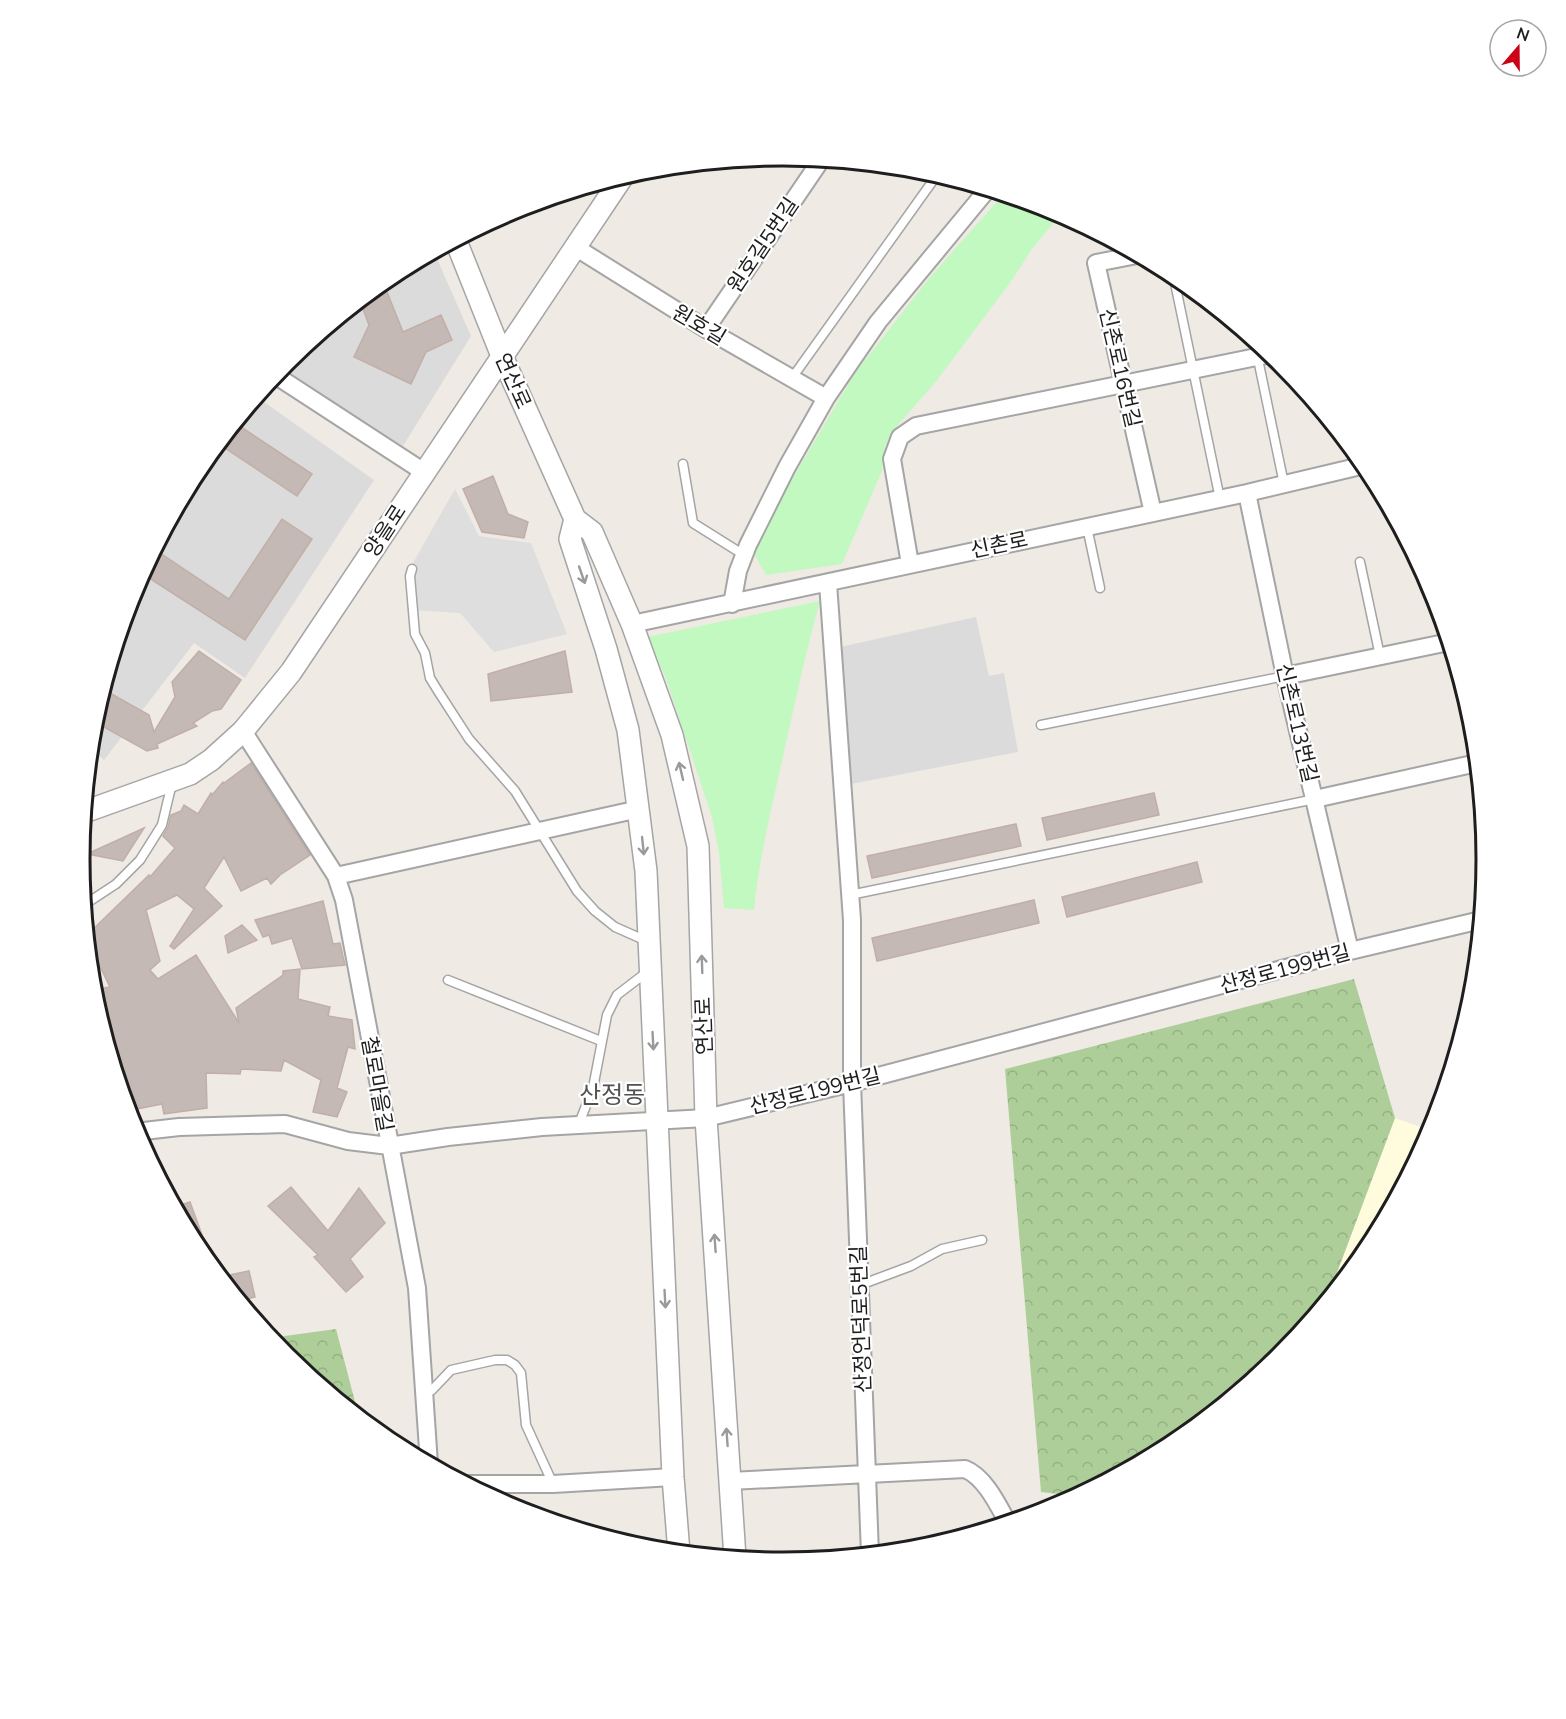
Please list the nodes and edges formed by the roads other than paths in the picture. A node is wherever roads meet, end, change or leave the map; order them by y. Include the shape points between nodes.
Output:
1 (816, 167) edge
2 (931, 183) edge
3 (615, 187) edge
4 (982, 196) edge
5 (459, 247) edge
6 (575, 247) junction
7 (1127, 257) edge
8 (1176, 289) edge
9 (706, 329) junction
10 (502, 356) junction
11 (1260, 357) edge
12 (1265, 361) edge
13 (1193, 370) junction
14 (792, 378) junction
15 (283, 380) edge
16 (1123, 384) junction
17 (826, 398) junction
18 (683, 464) dead end
19 (1354, 468) edge
20 (424, 472) junction
21 (1284, 484) junction
22 (1247, 493) junction
23 (1220, 499) junction
24 (1153, 513) junction
25 (574, 519) junction
26 (1087, 527) junction
27 (744, 555) junction
28 (1360, 562) dead end
29 (910, 564) junction
30 (412, 569) dead end
31 (828, 583) junction
32 (1100, 588) dead end
33 (732, 604) junction
34 (632, 624) junction
35 (1441, 644) edge
36 (1380, 656) junction
37 (1285, 676) junction
38 (1041, 725) dead end
39 (243, 731) junction
40 (1469, 765) edge
41 (173, 780) junction
42 (1315, 799) junction
43 (92, 809) edge
44 (639, 809) junction
45 (540, 832) junction
46 (336, 876) junction
47 (850, 895) junction
48 (91, 900) edge
49 (1473, 922) edge
50 (649, 943) junction
51 (1350, 951) junction
52 (650, 970) junction
53 (448, 980) dead end
54 (601, 1041) junction
55 (852, 1083) junction
56 (706, 1118) junction
57 (657, 1121) junction
58 (578, 1125) junction
59 (145, 1131) edge
60 (389, 1146) junction
61 (982, 1240) dead end
62 (860, 1285) junction
63 (425, 1394) junction
64 (429, 1455) edge
65 (867, 1473) junction
66 (673, 1477) junction
67 (730, 1481) junction
68 (483, 1484) edge
69 (553, 1484) junction
70 (1004, 1517) edge
71 (678, 1544) edge
72 (870, 1547) edge
73 (735, 1551) edge

1 - 9 street, 원호길5번길
2 - 14 lane
3 - 6 street, 양을로
4 - 17 street via 878,322
5 - 10 street, 연산로
6 - 9 street, 원호길
6 - 10 street, 양을로
7 - 16 street, 신촌로16번길 via 1096,264
8 - 13 lane
9 - 14 street, 원호길
10 - 20 street, 양을로
10 - 25 street, 연산로
11 - 13 street
12 - 21 lane
13 - 16 street
13 - 23 lane
14 - 17 street, 원호길
15 - 20 street
16 - 24 street, 신촌로16번길
16 - 29 street via 916,426 900,437 892,459
17 - 27 street
18 - 27 lane via 693,524
19 - 21 street, 신촌로
20 - 39 street, 양을로 via 291,672
21 - 22 street, 신촌로
22 - 23 street, 신촌로
22 - 37 street, 신촌로13번길
23 - 24 street, 신촌로
24 - 26 street, 신촌로
25 - 34 street, 연산로 via 592,532
25 -> 44 street, 연산로 via 570,539 628,730
26 - 29 street, 신촌로
26 - 32 lane
27 - 33 street
28 - 36 lane
29 - 31 street, 신촌로
30 - 45 lane via 415,634 430,678 470,739 515,791
31 - 33 street, 신촌로
31 - 47 street, 산정언덕로5번길
33 - 34 street, 신촌로
56 -> 34 street, 연산로 via 698,846 672,735
35 - 36 street
36 - 37 street
37 - 38 lane
37 - 42 street, 신촌로13번길
39 - 41 street, 양을로 via 211,760
39 - 46 street, 철로마을길
40 - 42 street
41 - 43 street, 양을로
41 - 48 lane via 162,825 140,860 116,884
42 - 47 lane
42 - 51 street, 신촌로13번길
44 - 45 street
44 -> 50 street, 연산로
45 - 46 street
45 - 50 lane via 577,891 595,911 615,927
46 - 60 street, 철로마을길 via 344,900
47 - 55 street, 산정언덕로5번길
49 - 51 street, 산정로199번길
50 - 52 street, 연산로
51 - 55 street, 산정로199번길
52 - 54 lane via 617,995
52 -> 57 street, 연산로
53 - 54 lane
54 - 58 lane via 593,1088
55 - 56 street, 산정로199번길
55 - 62 street, 산정언덕로5번길
56 - 57 street, 산정로199번길
67 -> 56 street, 연산로
57 - 58 street, 산정로199번길
57 -> 66 street, 연산로
58 - 60 street, 산정로199번길
59 - 60 street, 산정로199번길 via 285,1124 348,1141
60 - 63 street, 철로마을길 via 417,1288
61 - 62 lane via 942,1249 911,1266
62 - 65 street, 산정언덕로5번길
63 - 64 street, 철로마을길
63 - 69 lane via 451,1370 495,1360 516,1365 521,1373 526,1425
65 - 67 street
65 - 70 street via 965,1469 973,1473
65 - 72 street, 산정언덕로5번길
66 - 69 street
66 - 71 street, 연산로
67 - 73 street, 연산로
68 - 69 street

